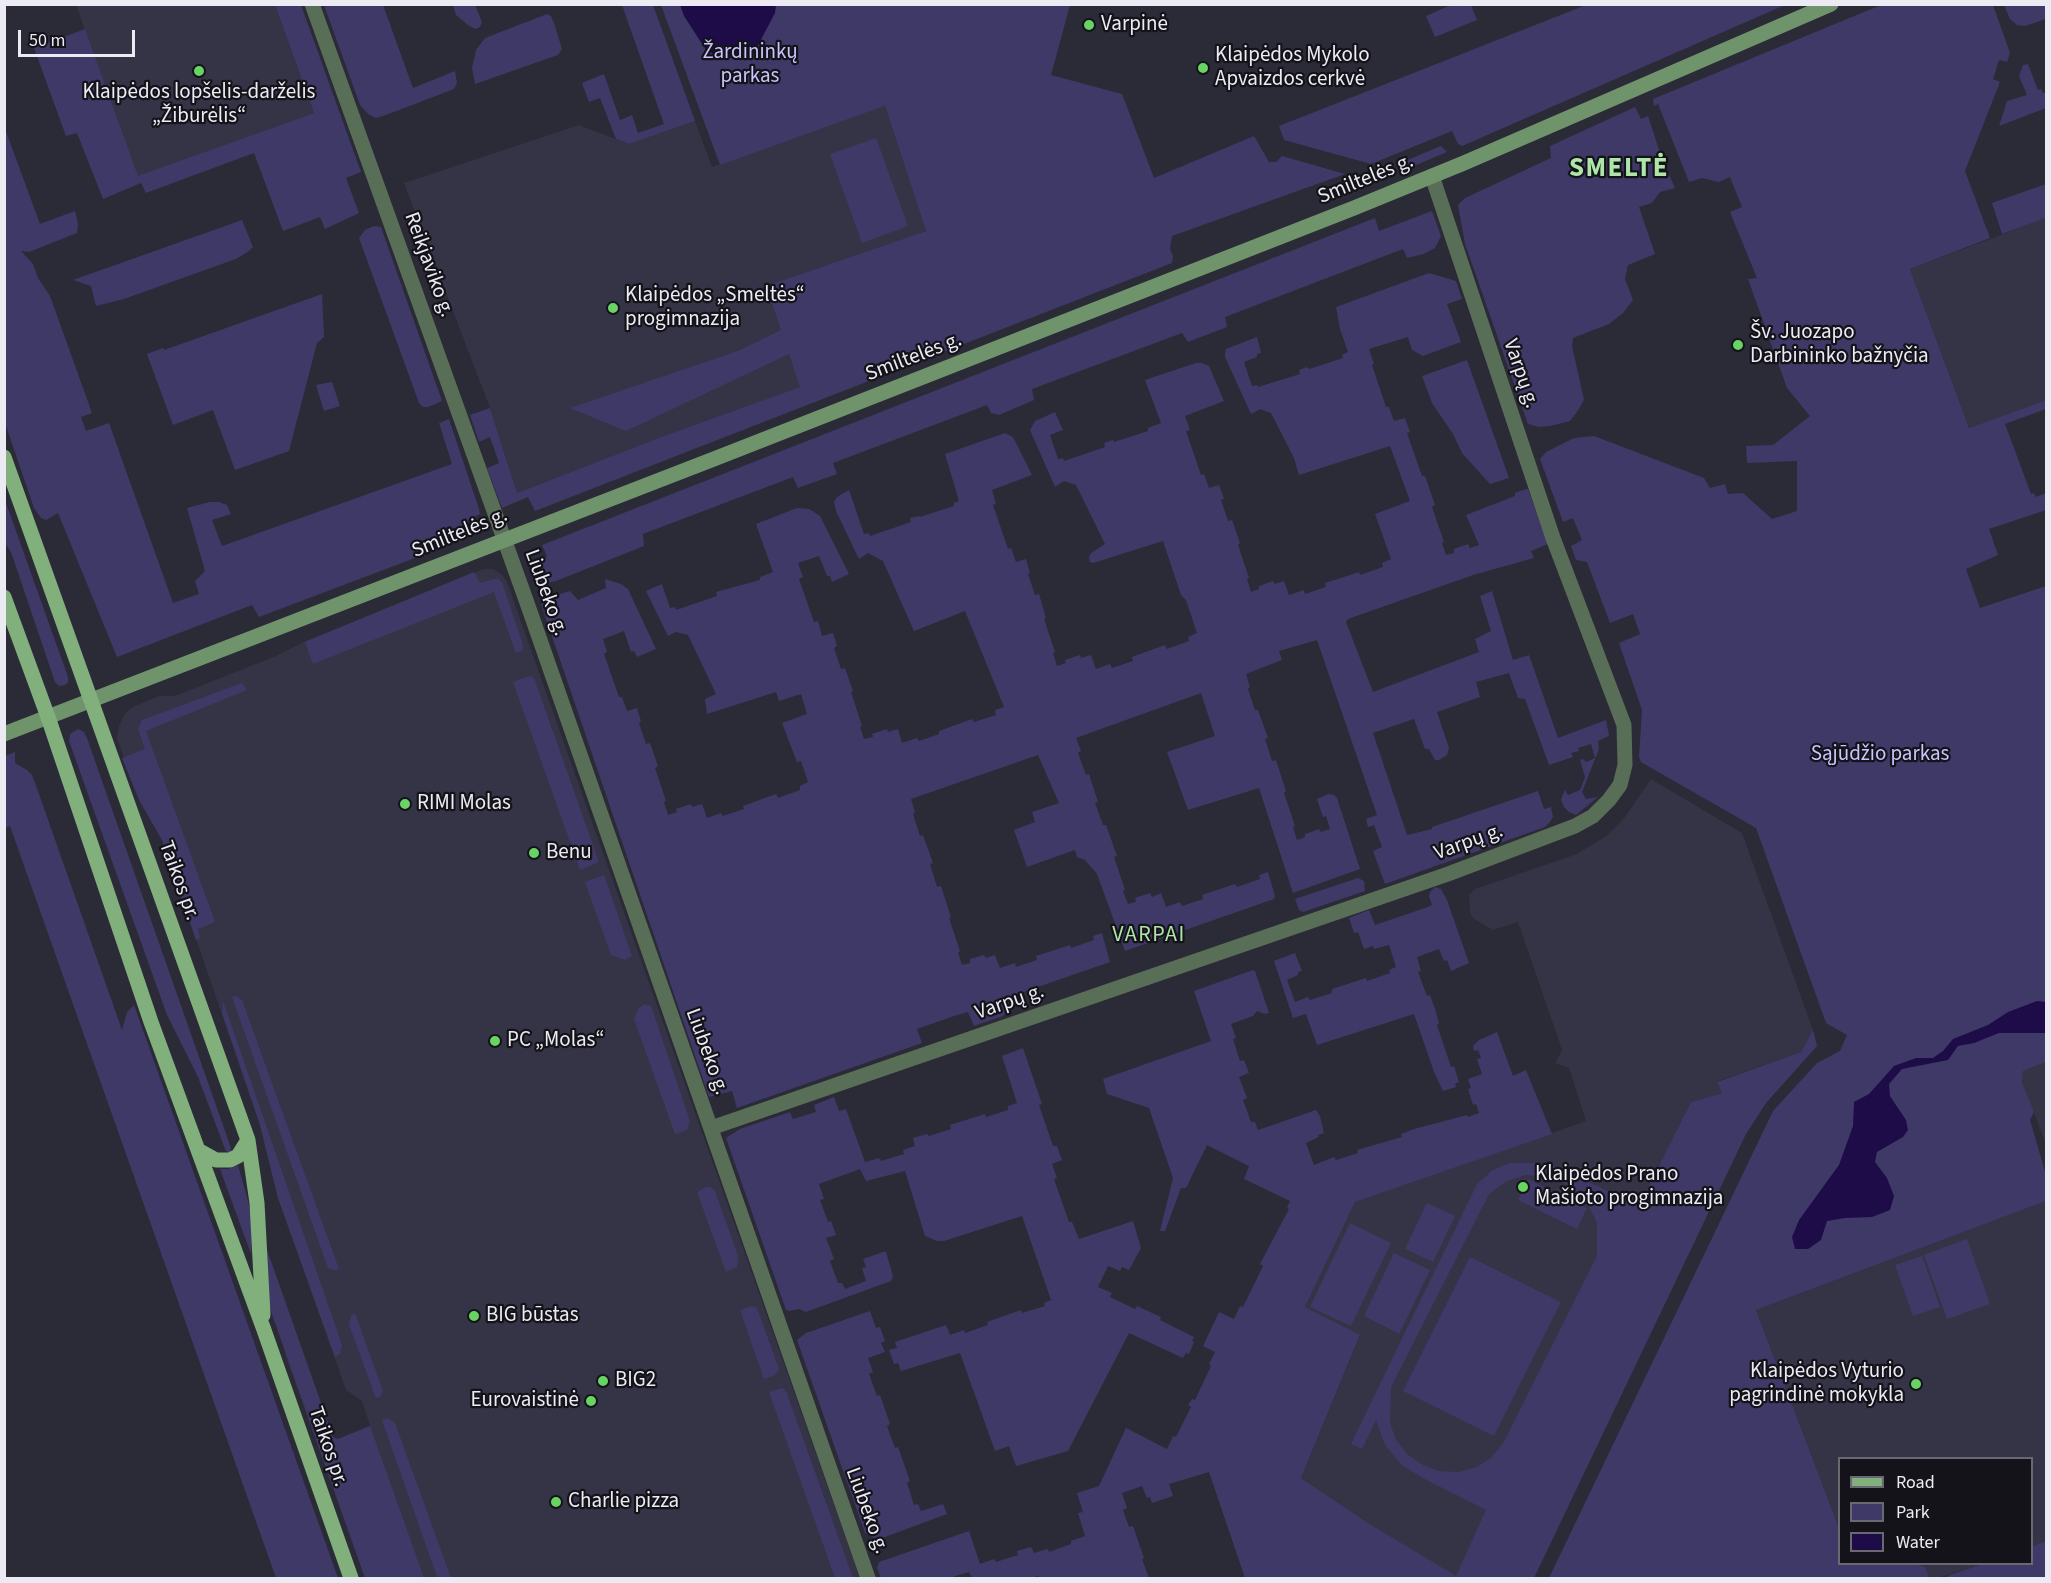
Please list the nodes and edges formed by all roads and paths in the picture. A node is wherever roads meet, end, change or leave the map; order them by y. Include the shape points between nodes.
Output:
1 (312, 4) edge
2 (1831, 4) edge
3 (1432, 176) junction
4 (4, 457) edge
5 (504, 539) junction
6 (4, 597) edge
7 (91, 701) junction
8 (48, 717) junction
9 (4, 734) edge
10 (711, 1128) junction
11 (248, 1140) junction
12 (198, 1150) junction
13 (264, 1330) junction
14 (351, 1578) edge
15 (868, 1578) edge

1 - 5 street, Reikjaviko g.
2 - 3 street, Smiltelės g.
3 - 5 street, Smiltelės g.
3 - 10 street, Varpų g. via 1553,538 1624,724 1625,765 1620,785 1609,800 1575,826 1448,874
4 - 7 main road, Taikos pr.
5 - 7 street, Smiltelės g.
5 - 10 street, Liubeko g.
6 - 8 main road, Taikos pr.
7 - 8 street, Smiltelės g.
7 - 11 main road, Taikos pr.
8 - 9 street, Smiltelės g.
8 - 12 main road, Taikos pr.
10 - 15 street, Liubeko g.
11 - 12 main road via 238,1156 230,1160 216,1160
11 - 13 main road, Taikos pr. via 257,1203
12 - 13 main road, Taikos pr.
13 - 14 main road, Taikos pr.

